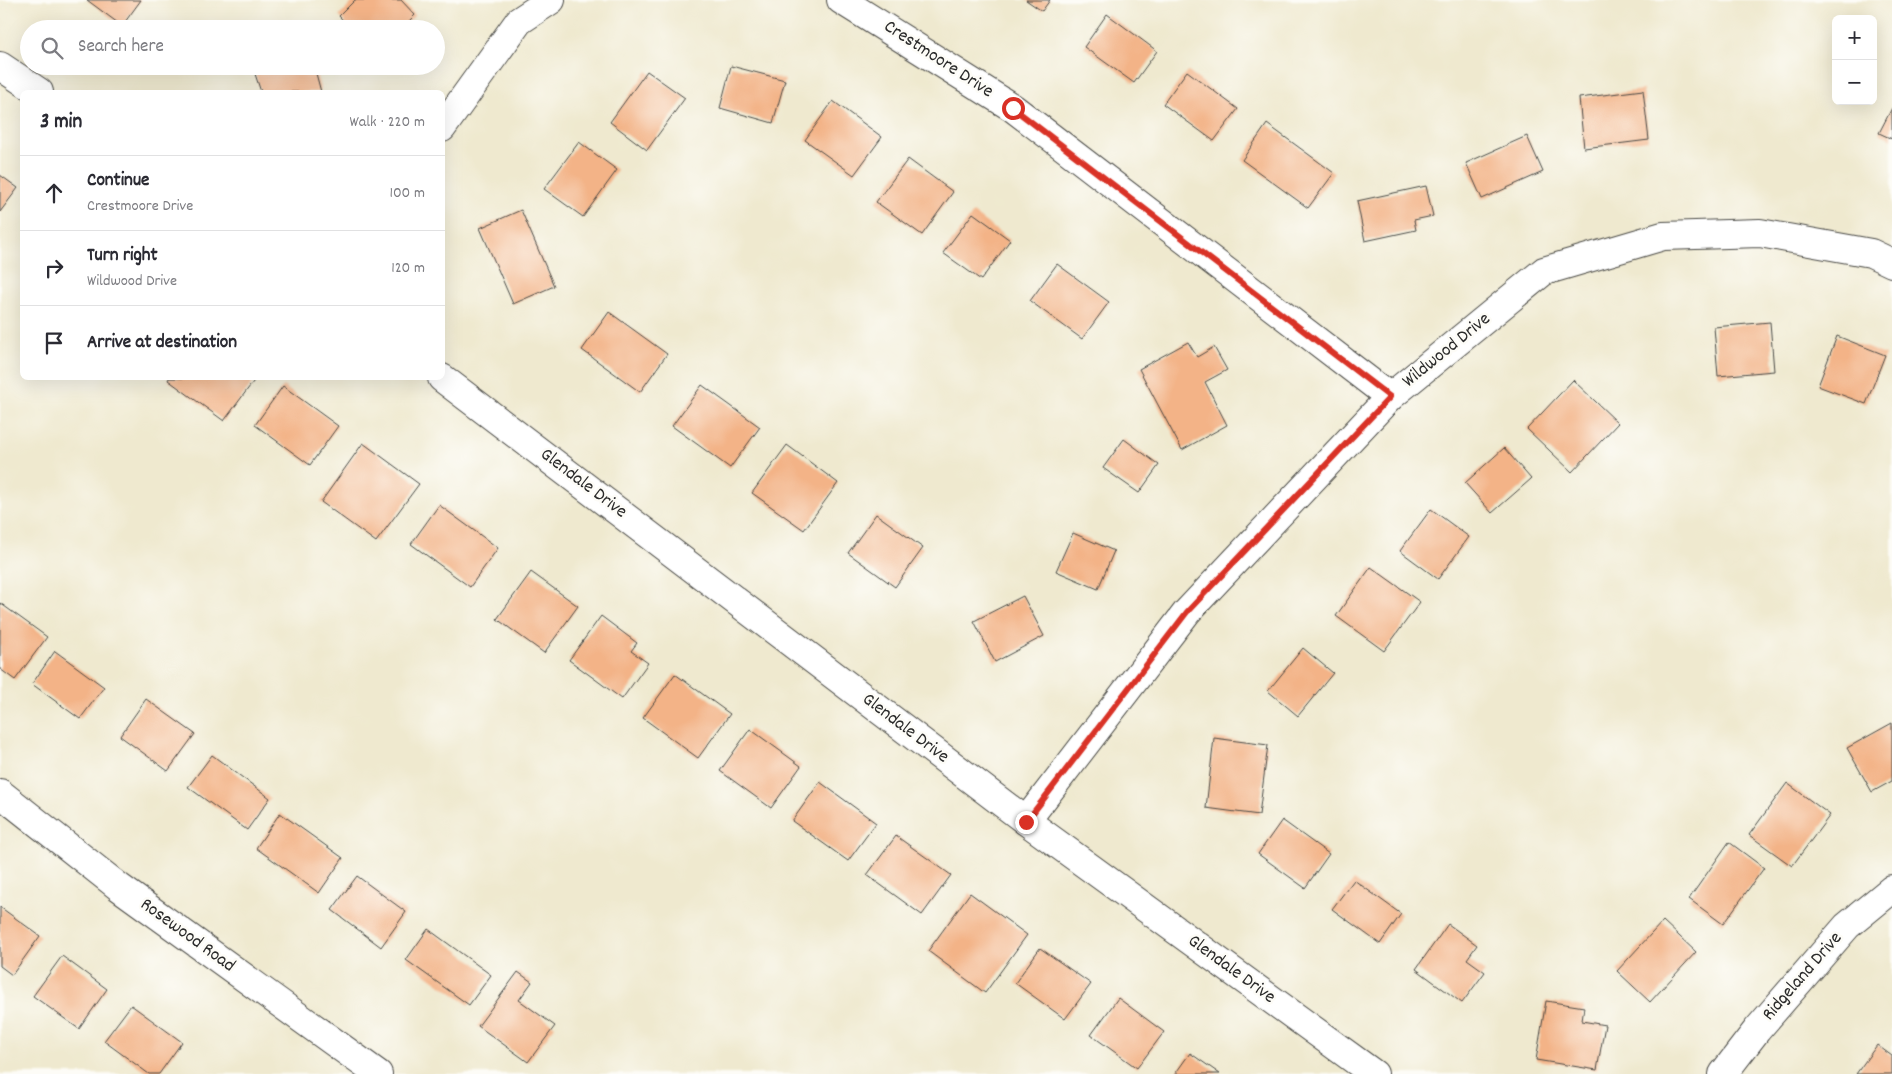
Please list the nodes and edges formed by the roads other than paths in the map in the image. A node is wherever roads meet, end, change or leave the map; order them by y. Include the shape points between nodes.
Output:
1 (551, 0) edge
2 (841, 0) edge
3 (0, 66) edge
4 (36, 90) edge
5 (445, 124) edge
6 (1892, 264) edge
7 (445, 380) edge
8 (1390, 397) junction
9 (0, 793) edge
10 (1026, 822) junction
11 (1892, 889) edge
12 (378, 1074) edge
13 (1374, 1074) edge
14 (1722, 1074) edge

1 - 5 street via 519,21
2 - 8 street, Crestmoore Drive via 1013,108
3 - 4 street
6 - 8 street, Wildwood Drive via 1871,254 1760,233 1663,236 1544,271
7 - 10 street, Glendale Drive
8 - 10 street, Wildwood Drive via 1187,612
9 - 12 street, Rosewood Road via 119,887
10 - 13 street, Glendale Drive
11 - 14 street, Ridgeland Drive via 1847,926

